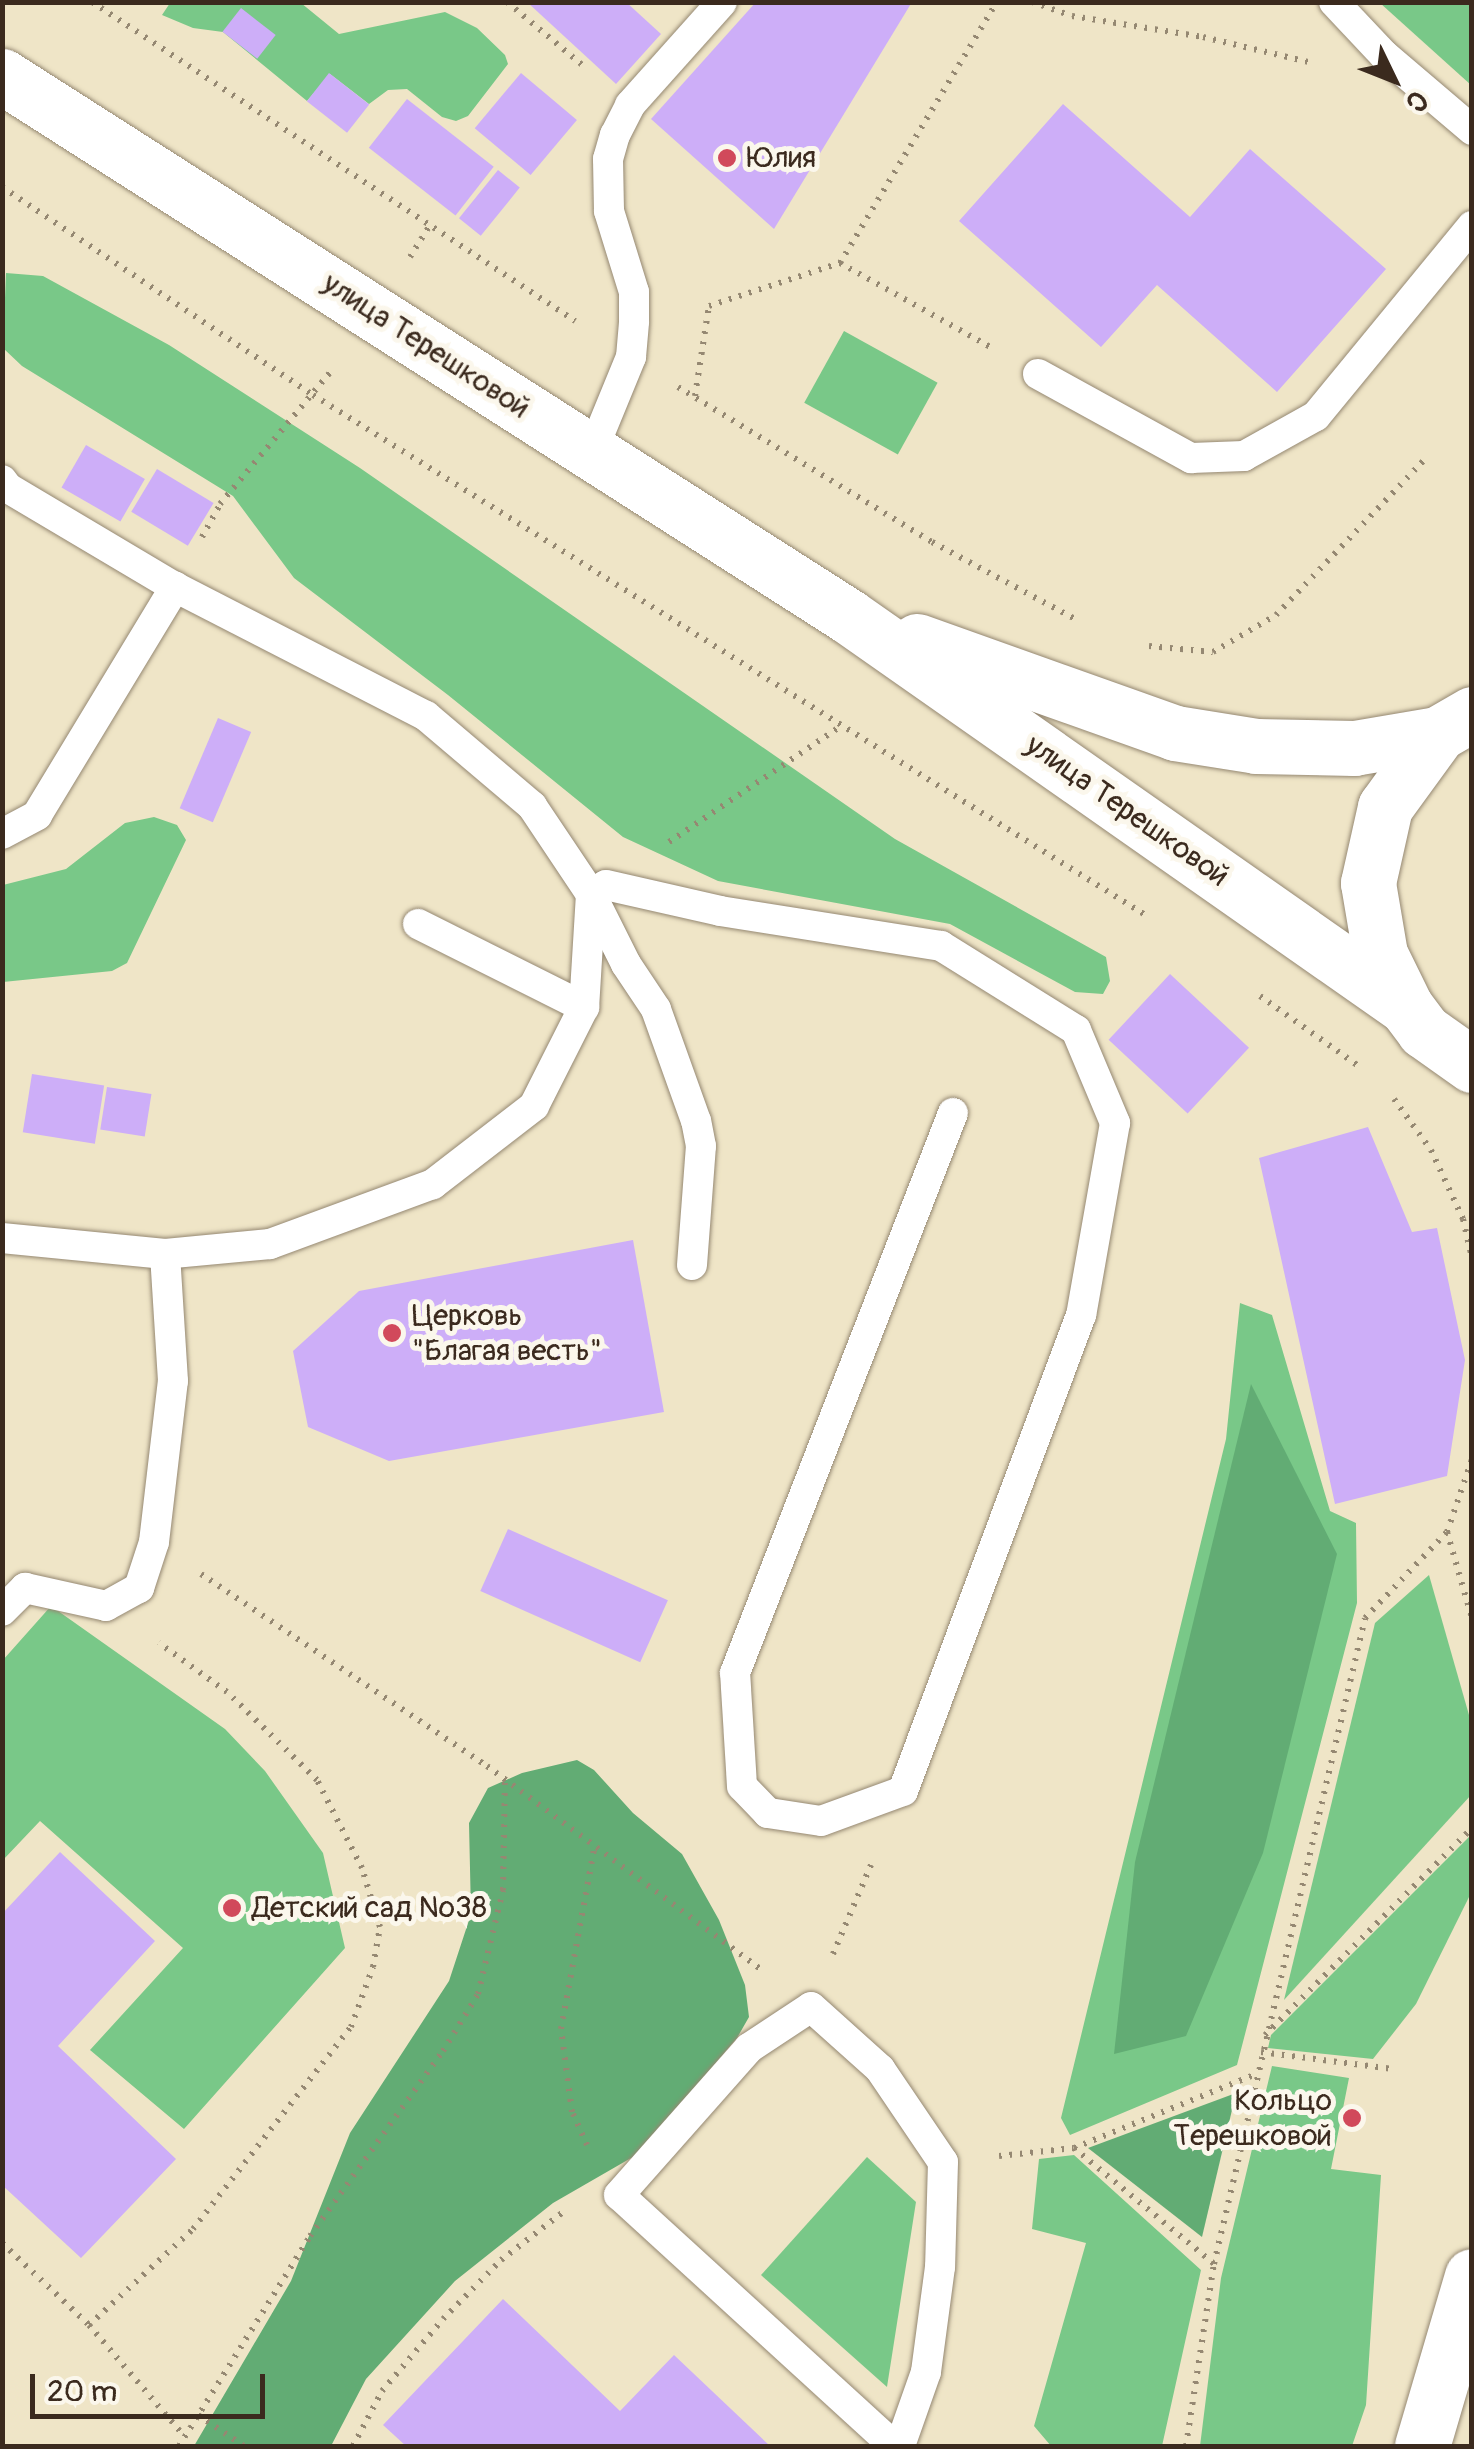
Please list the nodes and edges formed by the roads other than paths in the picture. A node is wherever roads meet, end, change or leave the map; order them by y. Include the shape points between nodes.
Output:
1 (722, 2) edge
2 (1334, 2) edge
3 (2, 76) edge
4 (1472, 130) edge
5 (1472, 226) edge
6 (1038, 374) road end
7 (592, 452) junction
8 (2, 480) edge
9 (176, 587) junction
10 (848, 616) junction
11 (1455, 724) edge
12 (2, 834) edge
13 (598, 890) junction
14 (418, 924) dead end
15 (1406, 1006) junction
16 (584, 1007) junction
17 (1460, 1059) edge
18 (1472, 1107) edge
19 (953, 1113) dead end
20 (2, 1238) edge
21 (164, 1254) junction
22 (692, 1265) dead end
23 (2, 1612) edge
24 (1472, 2276) edge
25 (897, 2446) edge
26 (1422, 2446) edge

1 - 7 lane via 630,105 608,159 610,212 634,292 631,357
2 - 4 lane
3 - 7 main road, улица Терешковой
5 - 6 lane via 1316,416 1244,456 1191,458
7 - 10 main road, улица Терешковой
8 - 9 lane
9 - 12 lane via 37,816
9 - 13 lane via 426,716 532,806
10 - 11 main road, улица Терешковой via 1176,733 1256,746 1354,748
10 - 15 main road, улица Терешковой
11 - 15 main road via 1385,806 1368,883 1380,954
13 - 16 lane
13 - 19 lane via 941,946 1076,1030 1115,1123 1081,1315 904,1791 821,1821 768,1814 742,1786 735,1673
13 - 22 lane via 626,964 656,1008 696,1120 701,1146
14 - 16 lane
15 - 17 main road
16 - 21 lane via 534,1106 433,1184 270,1244
17 - 18 main road
20 - 21 lane
21 - 23 lane via 173,1380 154,1542 138,1588 106,1606 24,1588
24 - 26 main road
25 - 25 lane via 926,2372 940,2267 943,2162 880,2068 811,2007 750,2048 612,2190

